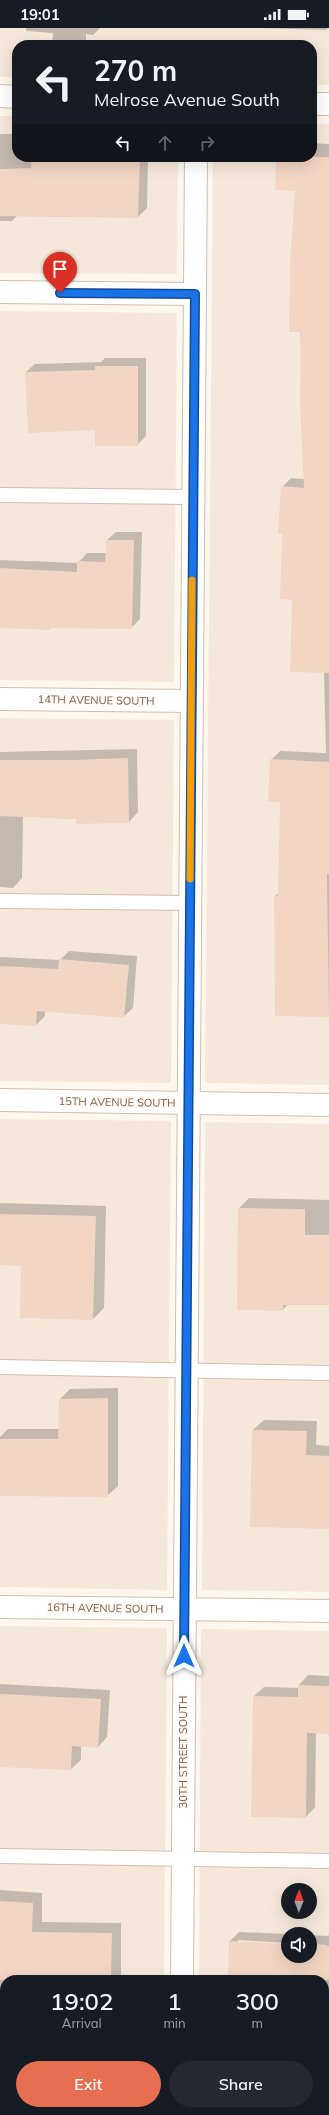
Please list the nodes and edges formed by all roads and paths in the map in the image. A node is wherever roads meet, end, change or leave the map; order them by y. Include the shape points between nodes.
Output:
1 (0, 96) edge
2 (12, 97) edge
3 (317, 104) edge
4 (329, 104) edge
5 (196, 162) edge
6 (0, 292) edge
7 (195, 294) junction
8 (0, 494) edge
9 (193, 497) junction
10 (0, 698) edge
11 (192, 701) junction
12 (0, 901) edge
13 (190, 904) junction
14 (0, 1100) edge
15 (188, 1102) junction
16 (329, 1104) edge
17 (0, 1367) edge
18 (186, 1372) junction
19 (329, 1373) edge
20 (0, 1607) edge
21 (184, 1609) junction
22 (329, 1611) edge
23 (0, 1856) edge
24 (183, 1859) junction
25 (329, 1861) edge
26 (182, 1975) edge

1 - 2 street
3 - 4 street
5 - 7 street, 30TH STREET SOUTH
6 - 7 street
7 - 9 street, 30TH STREET SOUTH
8 - 9 lane
9 - 11 street, 30TH STREET SOUTH
10 - 11 street, 14TH AVENUE SOUTH
11 - 13 street, 30TH STREET SOUTH
12 - 13 lane
13 - 15 street, 30TH STREET SOUTH
14 - 15 street, 15TH AVENUE SOUTH
15 - 16 street, 15TH AVENUE SOUTH
15 - 18 street, 30TH STREET SOUTH
17 - 18 lane
18 - 19 lane
18 - 21 street, 30TH STREET SOUTH
20 - 21 street, 16TH AVENUE SOUTH
21 - 22 street, 16TH AVENUE SOUTH
21 - 24 street, 30TH STREET SOUTH
23 - 24 lane
24 - 25 lane
24 - 26 street, 30TH STREET SOUTH

